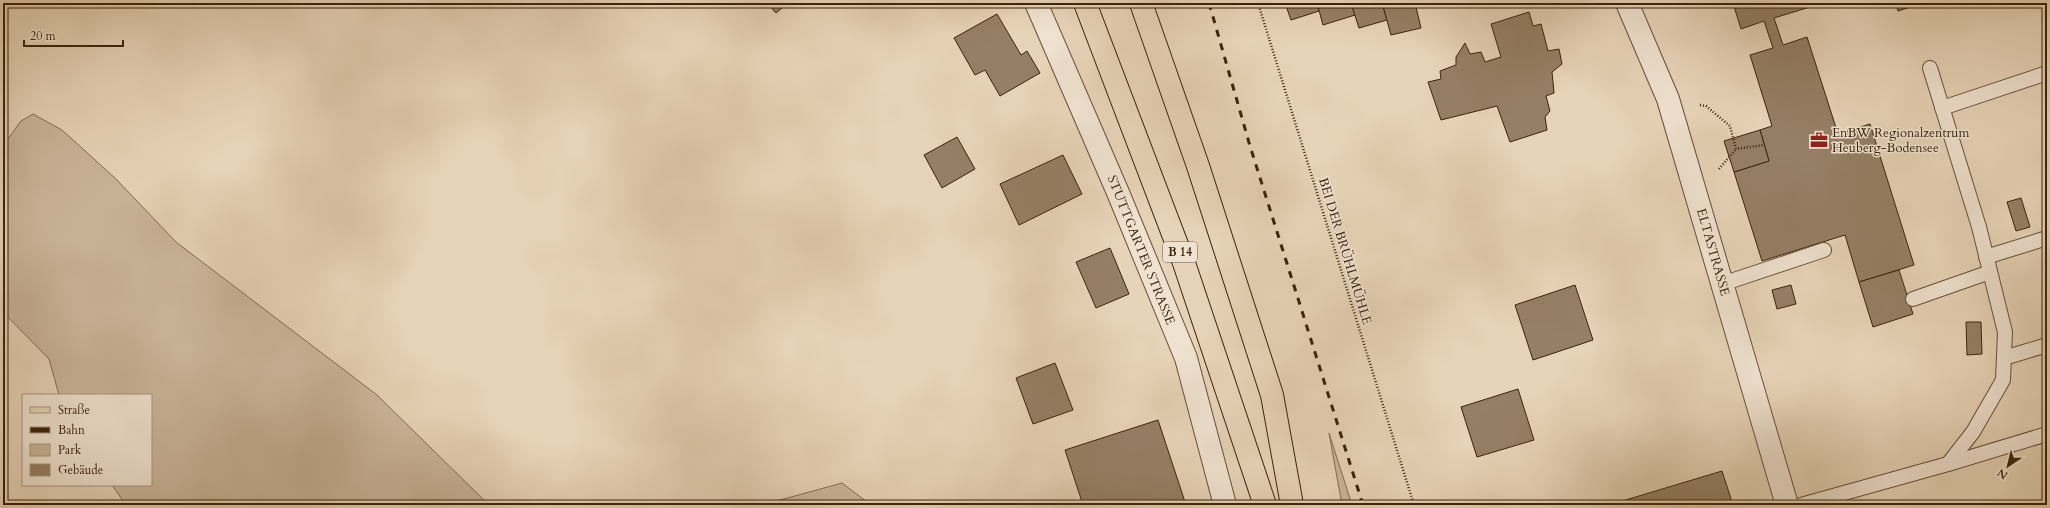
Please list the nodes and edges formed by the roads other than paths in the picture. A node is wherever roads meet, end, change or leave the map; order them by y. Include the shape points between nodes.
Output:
1 (1036, 3) edge
2 (1085, 3) edge
3 (1141, 3) edge
4 (1627, 3) edge
5 (1930, 68) dead end
6 (2047, 73) edge
7 (1942, 108) junction
8 (2047, 238) edge
9 (1824, 250) dead end
10 (1986, 257) junction
11 (1990, 272) junction
12 (1722, 284) junction
13 (1913, 299) dead end
14 (2047, 345) edge
15 (2004, 358) junction
16 (2047, 434) edge
17 (1948, 464) junction
18 (1226, 505) edge
19 (1265, 505) edge
20 (1292, 505) edge
21 (1787, 505) edge
22 (1801, 505) edge

1 - 18 street, STUTTGARTER STRASSE via 1186,358
2 - 19 main road, B 14 via 1184,263
3 - 20 main road via 1198,166 1272,395
4 - 12 street, ELTASTRASSE via 1668,99
5 - 7 lane
6 - 7 lane
7 - 10 lane
8 - 10 lane
9 - 12 lane
10 - 11 lane
11 - 13 lane
11 - 15 lane via 2005,332
12 - 21 street, ELTASTRASSE
14 - 15 lane
15 - 17 lane via 2003,380 1972,432
16 - 17 lane
17 - 22 lane

